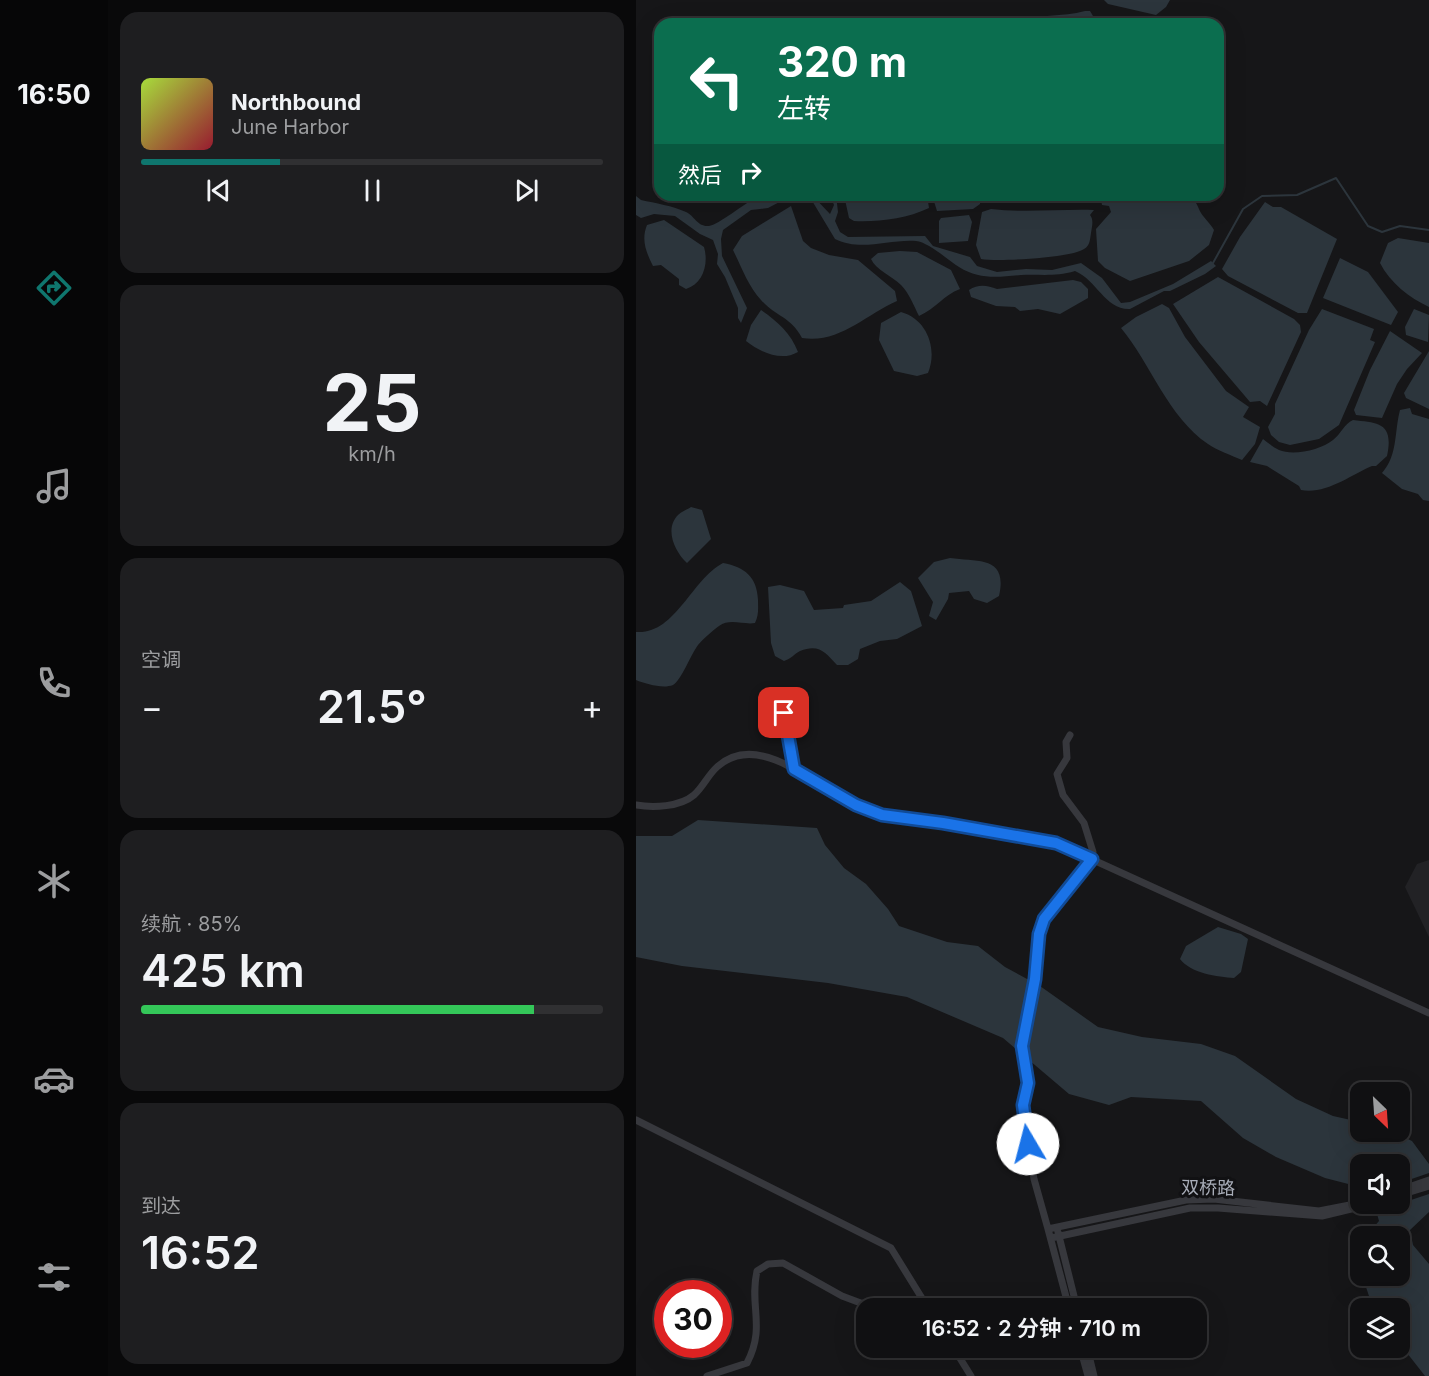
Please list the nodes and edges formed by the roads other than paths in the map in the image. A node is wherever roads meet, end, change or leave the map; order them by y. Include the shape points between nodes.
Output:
1 (784, 713) dead end
2 (1070, 735) dead end
3 (794, 769) junction
4 (636, 805) edge
5 (1092, 859) junction
6 (1429, 1013) edge
7 (636, 1120) edge
8 (1429, 1180) edge
9 (1429, 1186) edge
10 (1410, 1187) edge
11 (1410, 1192) edge
12 (1350, 1205) edge
13 (1350, 1209) edge
14 (1057, 1226) junction
15 (1048, 1229) junction
16 (1059, 1236) junction
17 (1051, 1238) junction
18 (920, 1298) edge
19 (1067, 1298) edge
20 (1074, 1298) edge
21 (856, 1301) edge
22 (960, 1358) edge
23 (1083, 1358) edge
24 (1090, 1358) edge
25 (707, 1376) edge
26 (971, 1376) edge
27 (1088, 1376) edge
28 (1094, 1376) edge

1 - 3 street
2 - 5 street via 1066,742 1067,758 1057,774 1062,795 1087,831
3 - 4 street via 756,754 735,756 717,766 692,797 668,806
3 - 5 street via 856,805 882,815 1056,843
5 - 6 street
5 - 15 street via 1044,919 1022,1046 1028,1083 1023,1105 1028,1144
7 - 18 street via 885,1244 901,1261
8 - 10 street
9 - 11 street
12 - 14 street, 双桥路 via 1319,1211 1197,1199
13 - 16 street via 1322,1216 1190,1208
14 - 15 street, 双桥路
14 - 16 street
15 - 17 street
16 - 17 street
16 - 20 street
17 - 19 street
21 - 25 street via 783,1263 768,1264 757,1271 754,1284 758,1313 753,1352 747,1363
22 - 26 street
23 - 27 street
24 - 28 street

